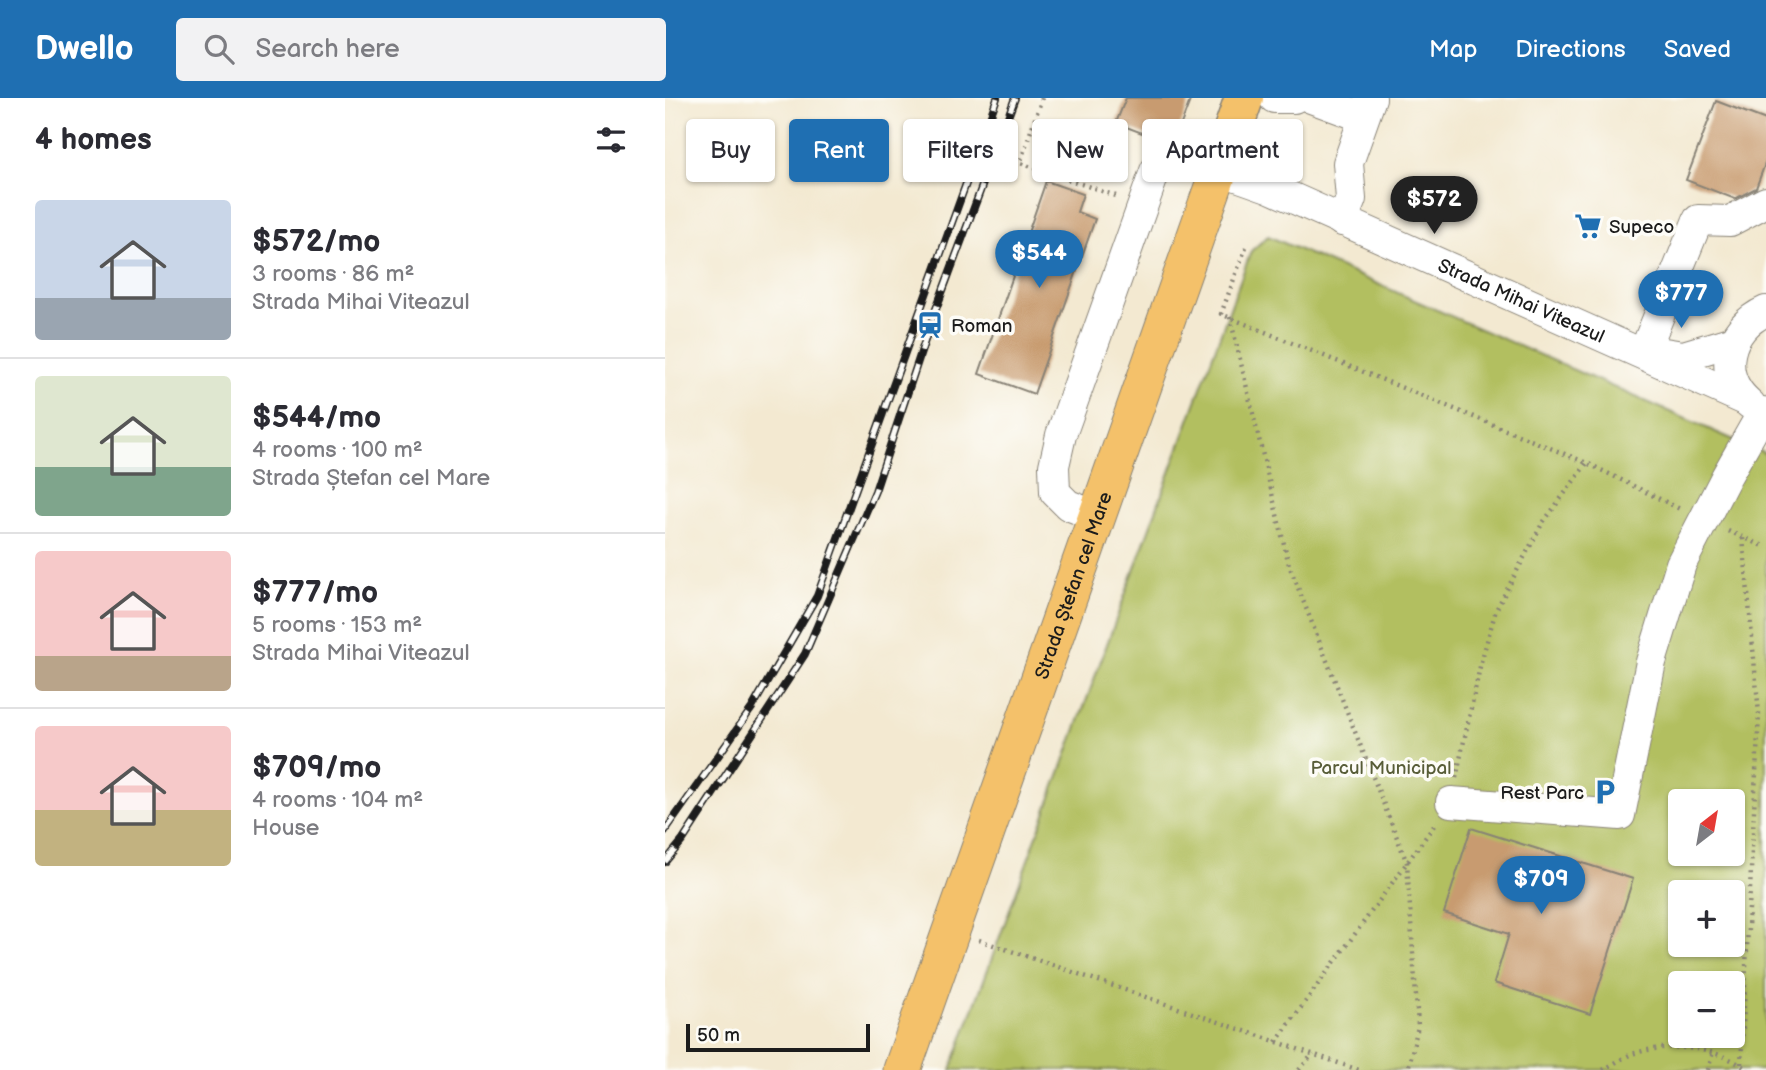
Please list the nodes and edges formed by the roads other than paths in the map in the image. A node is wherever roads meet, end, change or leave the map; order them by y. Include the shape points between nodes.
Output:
1 (1244, 98) edge
2 (1274, 98) edge
3 (1294, 98) edge
4 (1311, 98) edge
5 (1367, 108) edge
6 (1237, 119) edge
7 (1151, 182) edge
8 (1215, 182) edge
9 (1254, 182) edge
10 (1766, 202) edge
11 (1342, 221) junction
12 (1762, 313) edge
13 (1733, 341) junction
14 (1638, 349) junction
15 (1758, 408) edge
16 (1096, 516) junction
17 (1451, 802) road end
18 (902, 1070) edge

1 - 6 highway, Strada Ștefan cel Mare
2 - 3 street
4 - 5 street
5 - 11 street via 1348,163 1351,199
7 - 16 street, Strada Mihai Viteazul via 1054,466 1055,492 1068,505
8 - 16 main road, Strada Ștefan cel Mare
9 - 11 street, Strada Mihai Viteazul
10 - 14 street via 1730,221 1698,220
11 - 14 street, Strada Mihai Viteazul
12 - 13 street via 1742,327
13 - 14 street, Strada Mihai Viteazul via 1683,356
13 - 15 street via 1730,372 1736,387
14 - 15 street, Strada Mihai Viteazul
15 - 17 street via 1681,564 1651,662 1620,814
16 - 18 main road, Strada Ștefan cel Mare

